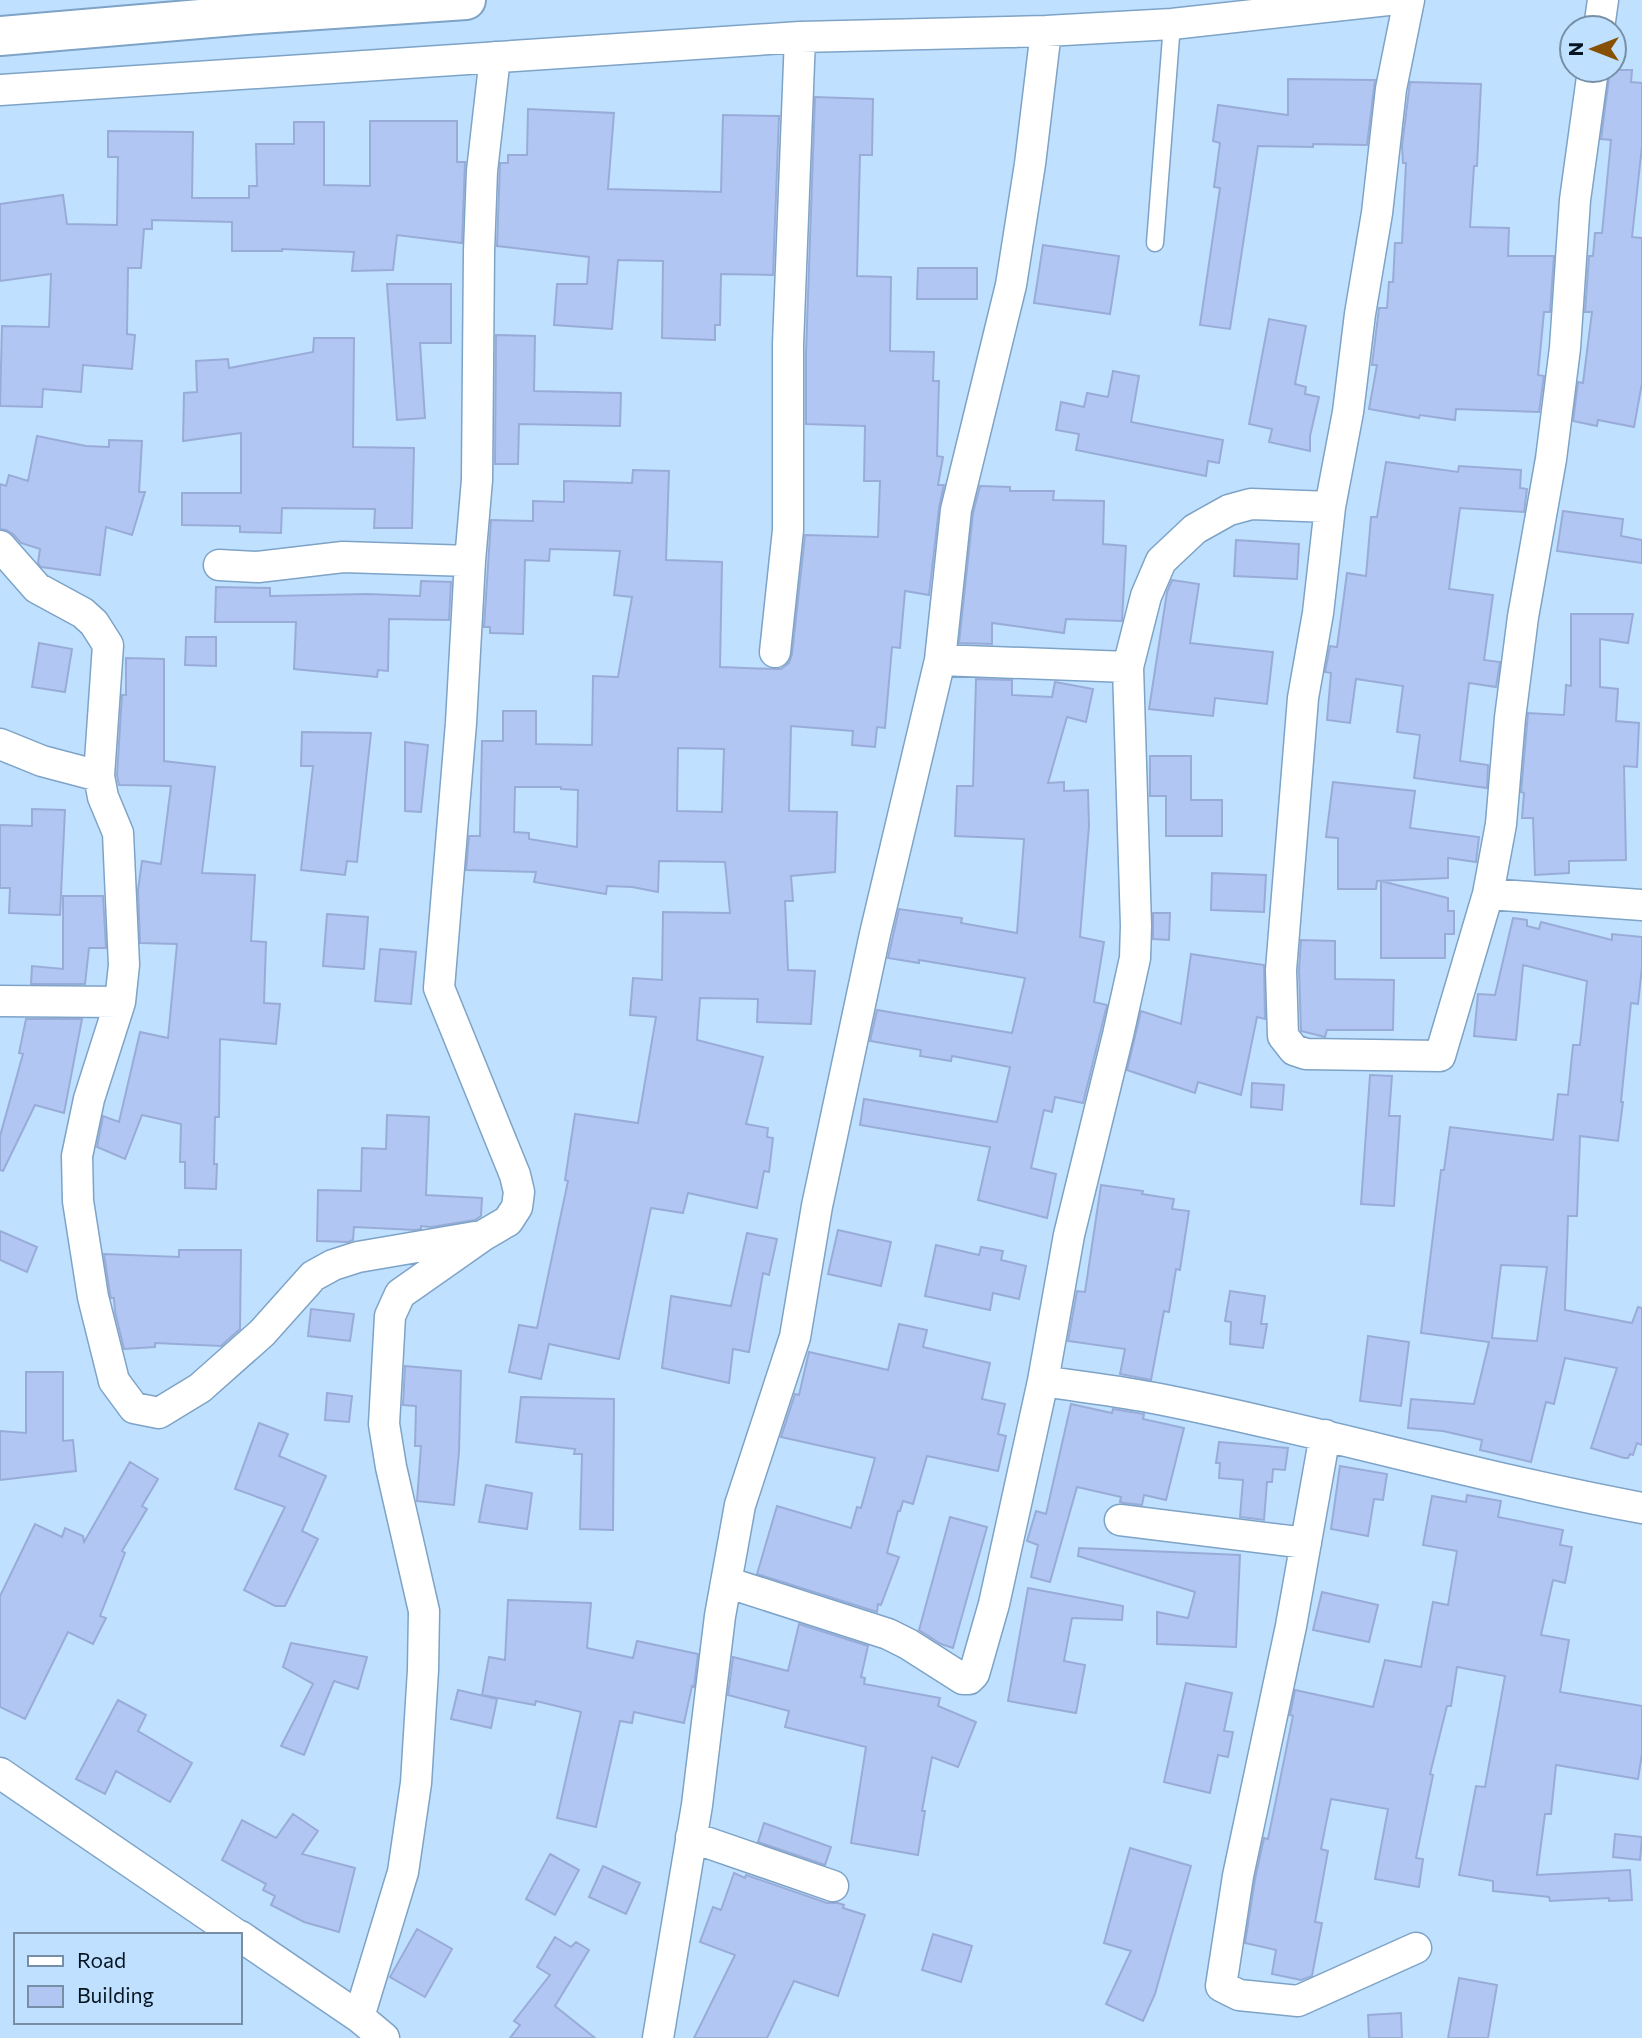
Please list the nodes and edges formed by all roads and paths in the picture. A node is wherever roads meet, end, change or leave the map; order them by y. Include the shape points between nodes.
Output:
1 (466, 0) edge
2 (1388, 0) edge
3 (1409, 0) edge
4 (1171, 24) junction
5 (1046, 31) junction
6 (0, 36) edge
7 (800, 37) junction
8 (495, 57) junction
9 (1591, 84) edge
10 (0, 90) edge
11 (1155, 243) dead end
12 (1330, 507) junction
13 (0, 546) edge
14 (470, 561) junction
15 (219, 565) dead end
16 (775, 652) dead end
17 (940, 660) junction
18 (1128, 667) junction
19 (0, 744) edge
20 (99, 776) junction
21 (1488, 894) junction
22 (1642, 905) edge
23 (0, 1002) edge
24 (120, 1002) junction
25 (484, 1235) junction
26 (1043, 1381) junction
27 (1325, 1435) junction
28 (1642, 1507) edge
29 (1120, 1520) dead end
30 (1307, 1543) junction
31 (726, 1582) junction
32 (0, 1773) edge
33 (691, 1838) junction
34 (833, 1886) dead end
35 (235, 1933) edge
36 (242, 1938) edge
37 (1416, 1948) dead end
38 (359, 2017) junction
39 (384, 2038) edge
40 (658, 2038) edge

1 - 6 main road
2 - 4 street
3 - 12 street via 1391,89 1348,412
4 - 5 street
4 - 11 lane
5 - 7 street
5 - 17 street via 1011,285 957,510
7 - 8 street
7 - 16 street via 788,345 788,530
8 - 10 street
8 - 14 street via 482,171 477,480
9 - 21 street via 1575,200 1565,348 1551,459 1523,617 1501,824
12 - 18 street via 1251,504 1195,529 1161,561 1146,596
12 - 21 street via 1303,698 1281,970 1287,1042 1307,1054 1440,1056
13 - 20 street via 37,588 94,623 108,645
14 - 15 street via 343,557 258,567
14 - 25 street via 439,988 519,1192 509,1221
17 - 18 street
17 - 31 street via 828,1152 795,1337 740,1505
18 - 26 street via 1135,958 1069,1234
19 - 20 street
20 - 24 street via 118,833 124,965
21 - 22 street
23 - 24 street
24 - 25 street via 89,1099 77,1156 78,1201 93,1297 114,1381 134,1408 159,1413 200,1388 262,1334 313,1276 333,1265
25 - 38 street via 400,1294 390,1317 384,1424 424,1611 423,1670 416,1783 403,1872
26 - 27 street via 1156,1398
26 - 31 street via 994,1604 969,1679 888,1634
27 - 28 street
27 - 30 street
29 - 30 street
30 - 37 street via 1238,1876 1221,1986 1240,1995 1298,2001
31 - 33 street
32 - 35 street
33 - 34 street
33 - 40 street
36 - 38 street
38 - 39 street

